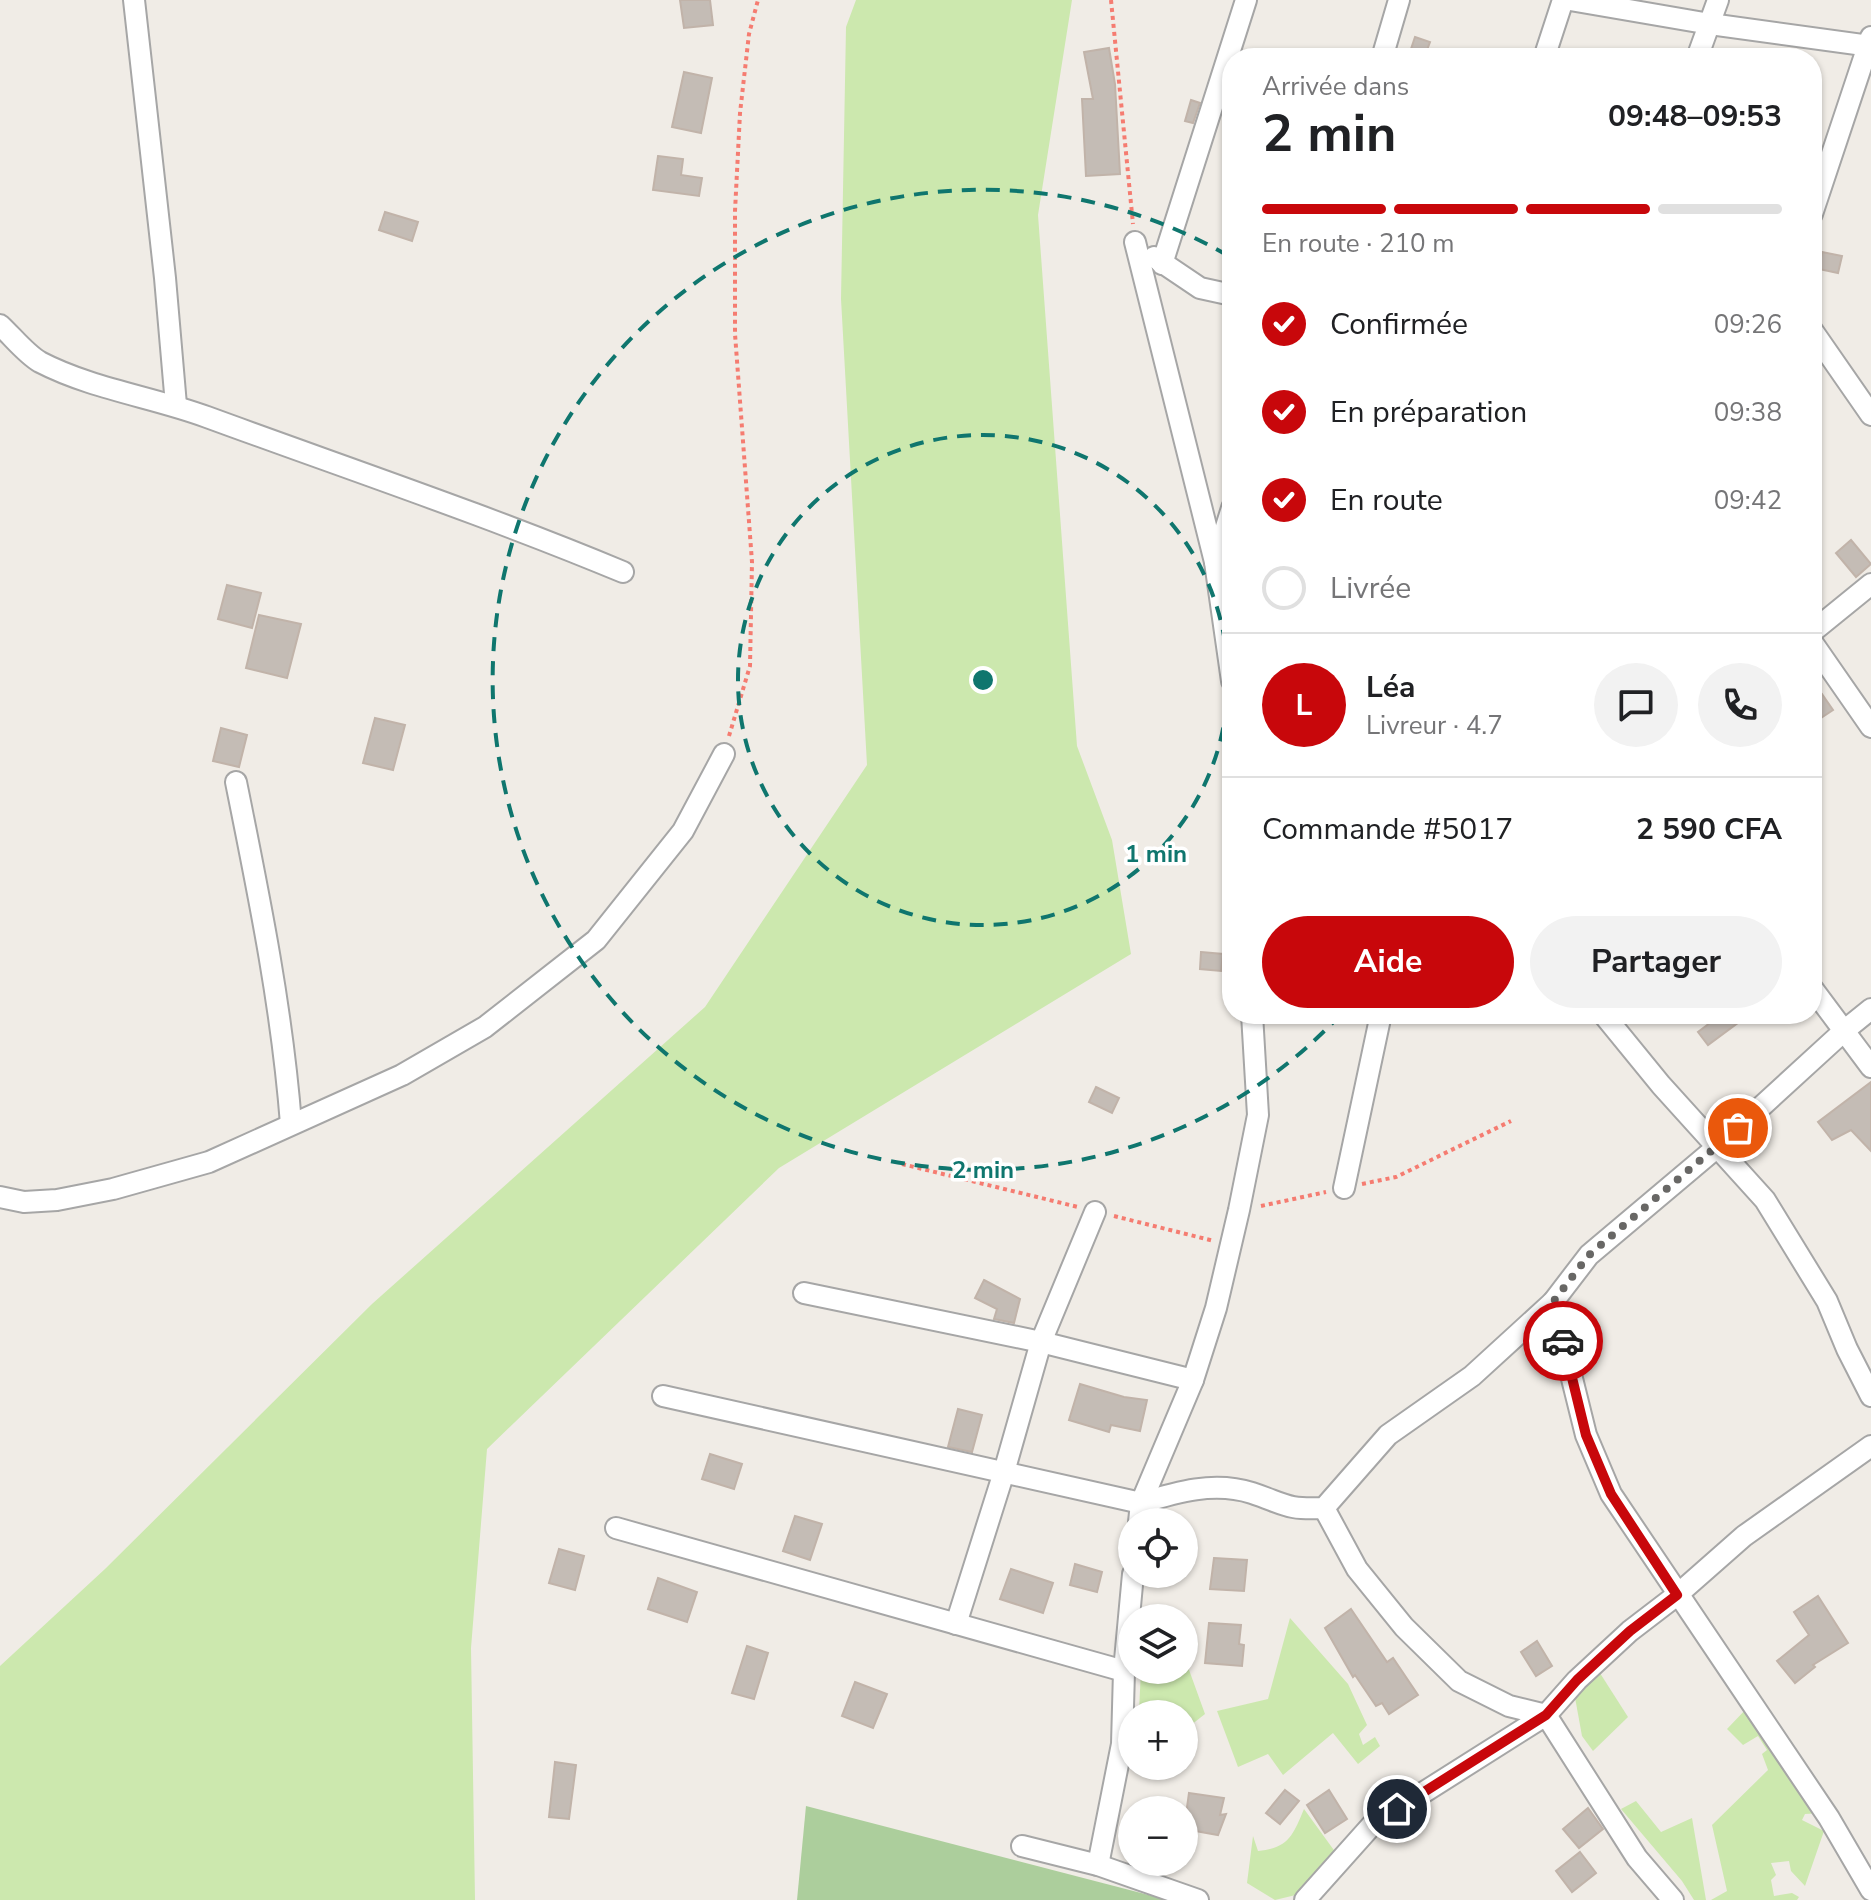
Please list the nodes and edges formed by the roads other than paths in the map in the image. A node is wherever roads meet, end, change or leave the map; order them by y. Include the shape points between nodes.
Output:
1 (134, 0) edge
2 (1246, 0) edge
3 (1399, 0) edge
4 (1563, 0) edge
5 (1570, 0) edge
6 (1718, 0) edge
7 (1710, 24) junction
8 (1870, 43) edge
9 (1231, 48) edge
10 (1385, 48) edge
11 (1547, 48) edge
12 (1701, 48) edge
13 (1222, 75) edge
14 (1822, 185) edge
15 (1162, 264) junction
16 (1222, 293) edge
17 (0, 325) edge
18 (1822, 344) edge
19 (176, 405) junction
20 (1871, 415) edge
21 (1222, 540) edge
22 (1215, 562) junction
23 (623, 572) dead end
24 (1871, 584) edge
25 (1222, 599) edge
26 (1822, 624) edge
27 (1822, 656) edge
28 (1871, 727) edge
29 (724, 754) road end
30 (236, 782) dead end
31 (1822, 1001) edge
32 (1871, 1009) edge
33 (1253, 1024) edge
34 (1379, 1024) edge
35 (1611, 1024) edge
36 (1845, 1030) junction
37 (1871, 1067) edge
38 (291, 1124) junction
39 (1716, 1148) junction
40 (1344, 1188) road end
41 (0, 1197) edge
42 (1095, 1212) road end
43 (804, 1293) dead end
44 (1553, 1302) junction
45 (1041, 1342) junction
46 (1193, 1380) junction
47 (663, 1396) dead end
48 (1871, 1396) edge
49 (1871, 1446) edge
50 (1004, 1472) junction
51 (1126, 1508) edge
52 (1142, 1508) edge
53 (1148, 1508) edge
54 (1324, 1508) junction
55 (616, 1528) dead end
56 (1677, 1595) junction
57 (956, 1624) junction
58 (1118, 1669) edge
59 (1124, 1684) edge
60 (1546, 1715) junction
61 (1022, 1846) dead end
62 (1098, 1865) junction
63 (1871, 1888) edge
64 (1198, 1900) edge
65 (1305, 1900) edge
66 (1673, 1900) edge
67 (1857, 1900) edge

1 - 19 street
2 - 9 street
3 - 10 street
4 - 11 street
5 - 7 street
6 - 7 street
7 - 8 street
7 - 12 street
8 - 14 street
13 - 15 street
15 - 16 street via 1200,288
15 - 22 street via 1135,242
17 - 19 street via 38,361
18 - 20 street
19 - 23 street via 429,495
21 - 22 street
22 - 25 street
24 - 26 street
27 - 28 street
29 - 38 street via 683,831 596,940 485,1027 402,1075
30 - 38 street via 271,954
31 - 36 street
32 - 36 street
33 - 46 street via 1258,1115 1216,1308
34 - 40 street
35 - 39 street
36 - 37 street
36 - 39 street
38 - 41 street via 209,1162 113,1189 57,1200
39 - 44 street via 1589,1255
39 - 48 street via 1765,1200 1790,1238 1827,1301
42 - 45 street
43 - 45 street
44 - 54 street via 1472,1376 1388,1435
44 - 56 street via 1586,1435 1611,1494
45 - 46 street
45 - 50 street
46 - 52 street
47 - 50 street
49 - 56 street via 1744,1536
50 - 51 street
50 - 57 street
53 - 54 street via 1185,1490 1221,1488 1297,1510
54 - 60 street via 1357,1569 1404,1627 1459,1681 1509,1706
55 - 57 street
56 - 60 street via 1630,1631
56 - 63 street
57 - 58 street
59 - 62 street via 1122,1744
60 - 65 street via 1372,1825
60 - 66 street via 1637,1858
61 - 62 street
62 - 64 street
63 - 67 street

